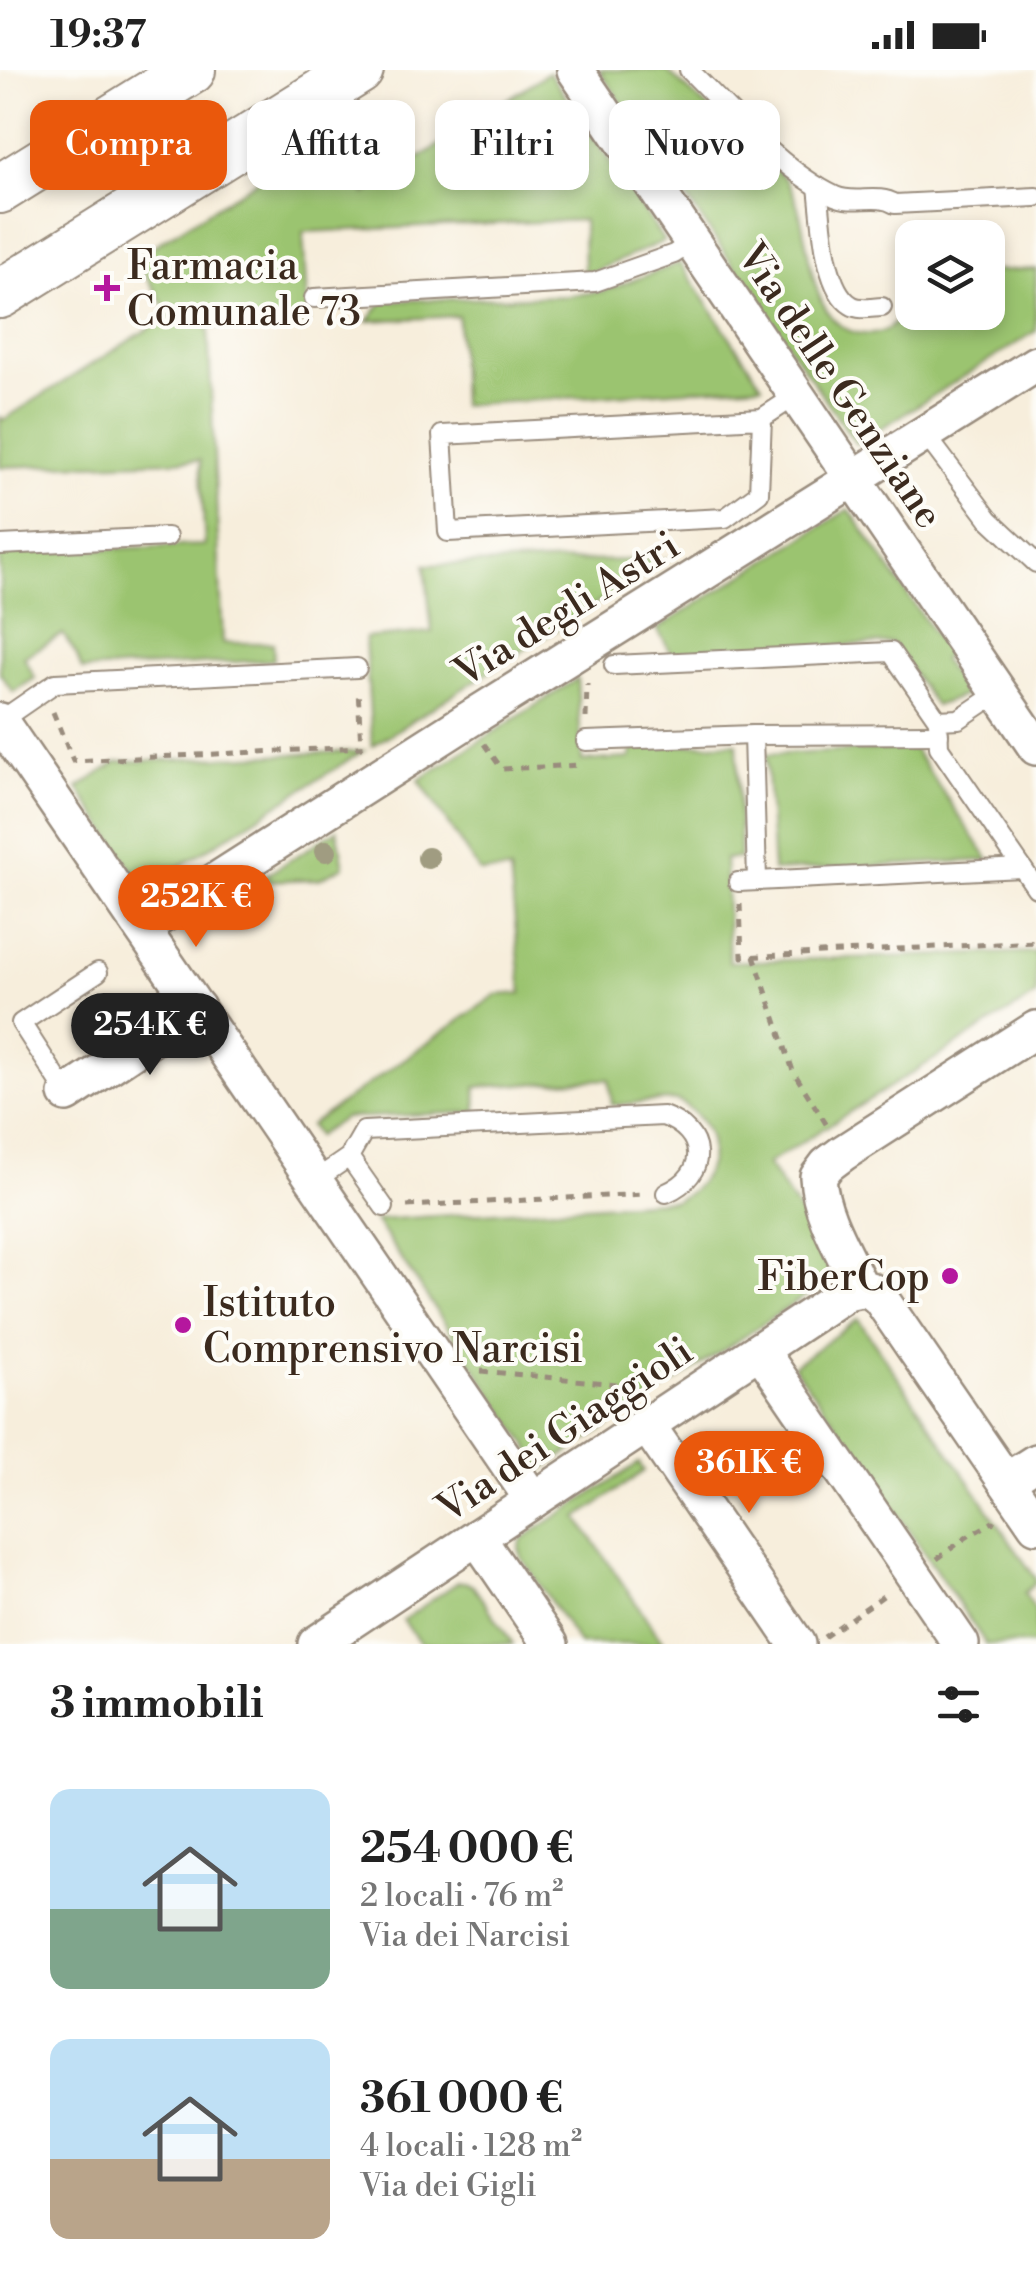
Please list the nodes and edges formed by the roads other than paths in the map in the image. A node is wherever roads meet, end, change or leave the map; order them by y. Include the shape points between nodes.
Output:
1 (191, 70) edge
2 (359, 70) edge
3 (576, 70) edge
4 (689, 70) edge
5 (818, 186) junction
6 (0, 189) edge
7 (1036, 197) edge
8 (692, 242) junction
9 (0, 294) edge
10 (314, 298) dead end
11 (882, 307) dead end
12 (1036, 364) edge
13 (797, 395) junction
14 (762, 418) junction
15 (925, 434) junction
16 (854, 478) junction
17 (167, 536) dead end
18 (0, 545) edge
19 (1036, 563) edge
20 (614, 666) road end
21 (357, 668) road end
22 (999, 692) junction
23 (0, 721) edge
24 (938, 727) junction
25 (753, 735) junction
26 (586, 741) road end
27 (1036, 747) edge
28 (1022, 868) junction
29 (1036, 888) edge
30 (142, 928) junction
31 (98, 972) dead end
32 (197, 1008) junction
33 (1036, 1029) edge
34 (67, 1094) joint
35 (350, 1158) junction
36 (314, 1180) junction
37 (666, 1192) road end
38 (384, 1207) road end
39 (861, 1289) junction
40 (760, 1350) junction
41 (648, 1424) junction
42 (1036, 1462) edge
43 (1006, 1482) junction
44 (534, 1500) junction
45 (1022, 1526) edge
46 (477, 1537) junction
47 (807, 1643) edge
48 (316, 1644) edge
49 (550, 1644) edge
50 (962, 1644) edge

1 - 6 street
2 - 9 street
3 - 8 street, Via delle Genziane
4 - 5 lane
5 - 7 lane via 840,198 895,204
5 - 11 lane via 826,256 842,296 858,308
8 - 10 lane via 595,282
8 - 13 street, Via delle Genziane
12 - 15 street, Via degli Astri
13 - 14 lane
13 - 16 street, Via delle Genziane
14 - 14 lane via 442,435 448,532 725,518 759,492
15 - 16 street, Via degli Astri
15 - 19 lane via 990,519
16 - 22 street, Via delle Genziane
16 - 30 street, Via degli Astri
17 - 18 lane
20 - 24 lane via 891,652
21 - 23 lane via 55,684
22 - 24 lane
22 - 27 street, Via delle Genziane
23 - 30 street
24 - 25 lane
24 - 28 lane via 940,746
25 - 26 lane
25 - 28 lane via 748,881
28 - 29 lane
30 - 32 street
31 - 34 lane via 21,1023
32 - 34 street
32 - 36 street
33 - 39 street via 843,1153 818,1177 824,1209
35 - 36 lane
35 - 37 lane via 364,1132 662,1116 690,1132 696,1146 691,1175
35 - 38 lane
36 - 44 street
39 - 40 street, Via dei Giaggioli
39 - 43 street via 880,1298
40 - 41 street, Via dei Giaggioli
40 - 50 street via 903,1583
41 - 44 street, Via dei Giaggioli
41 - 47 street
42 - 43 street
43 - 45 street
44 - 46 street, Via dei Giaggioli
46 - 48 street, Via dei Giaggioli
46 - 49 street

